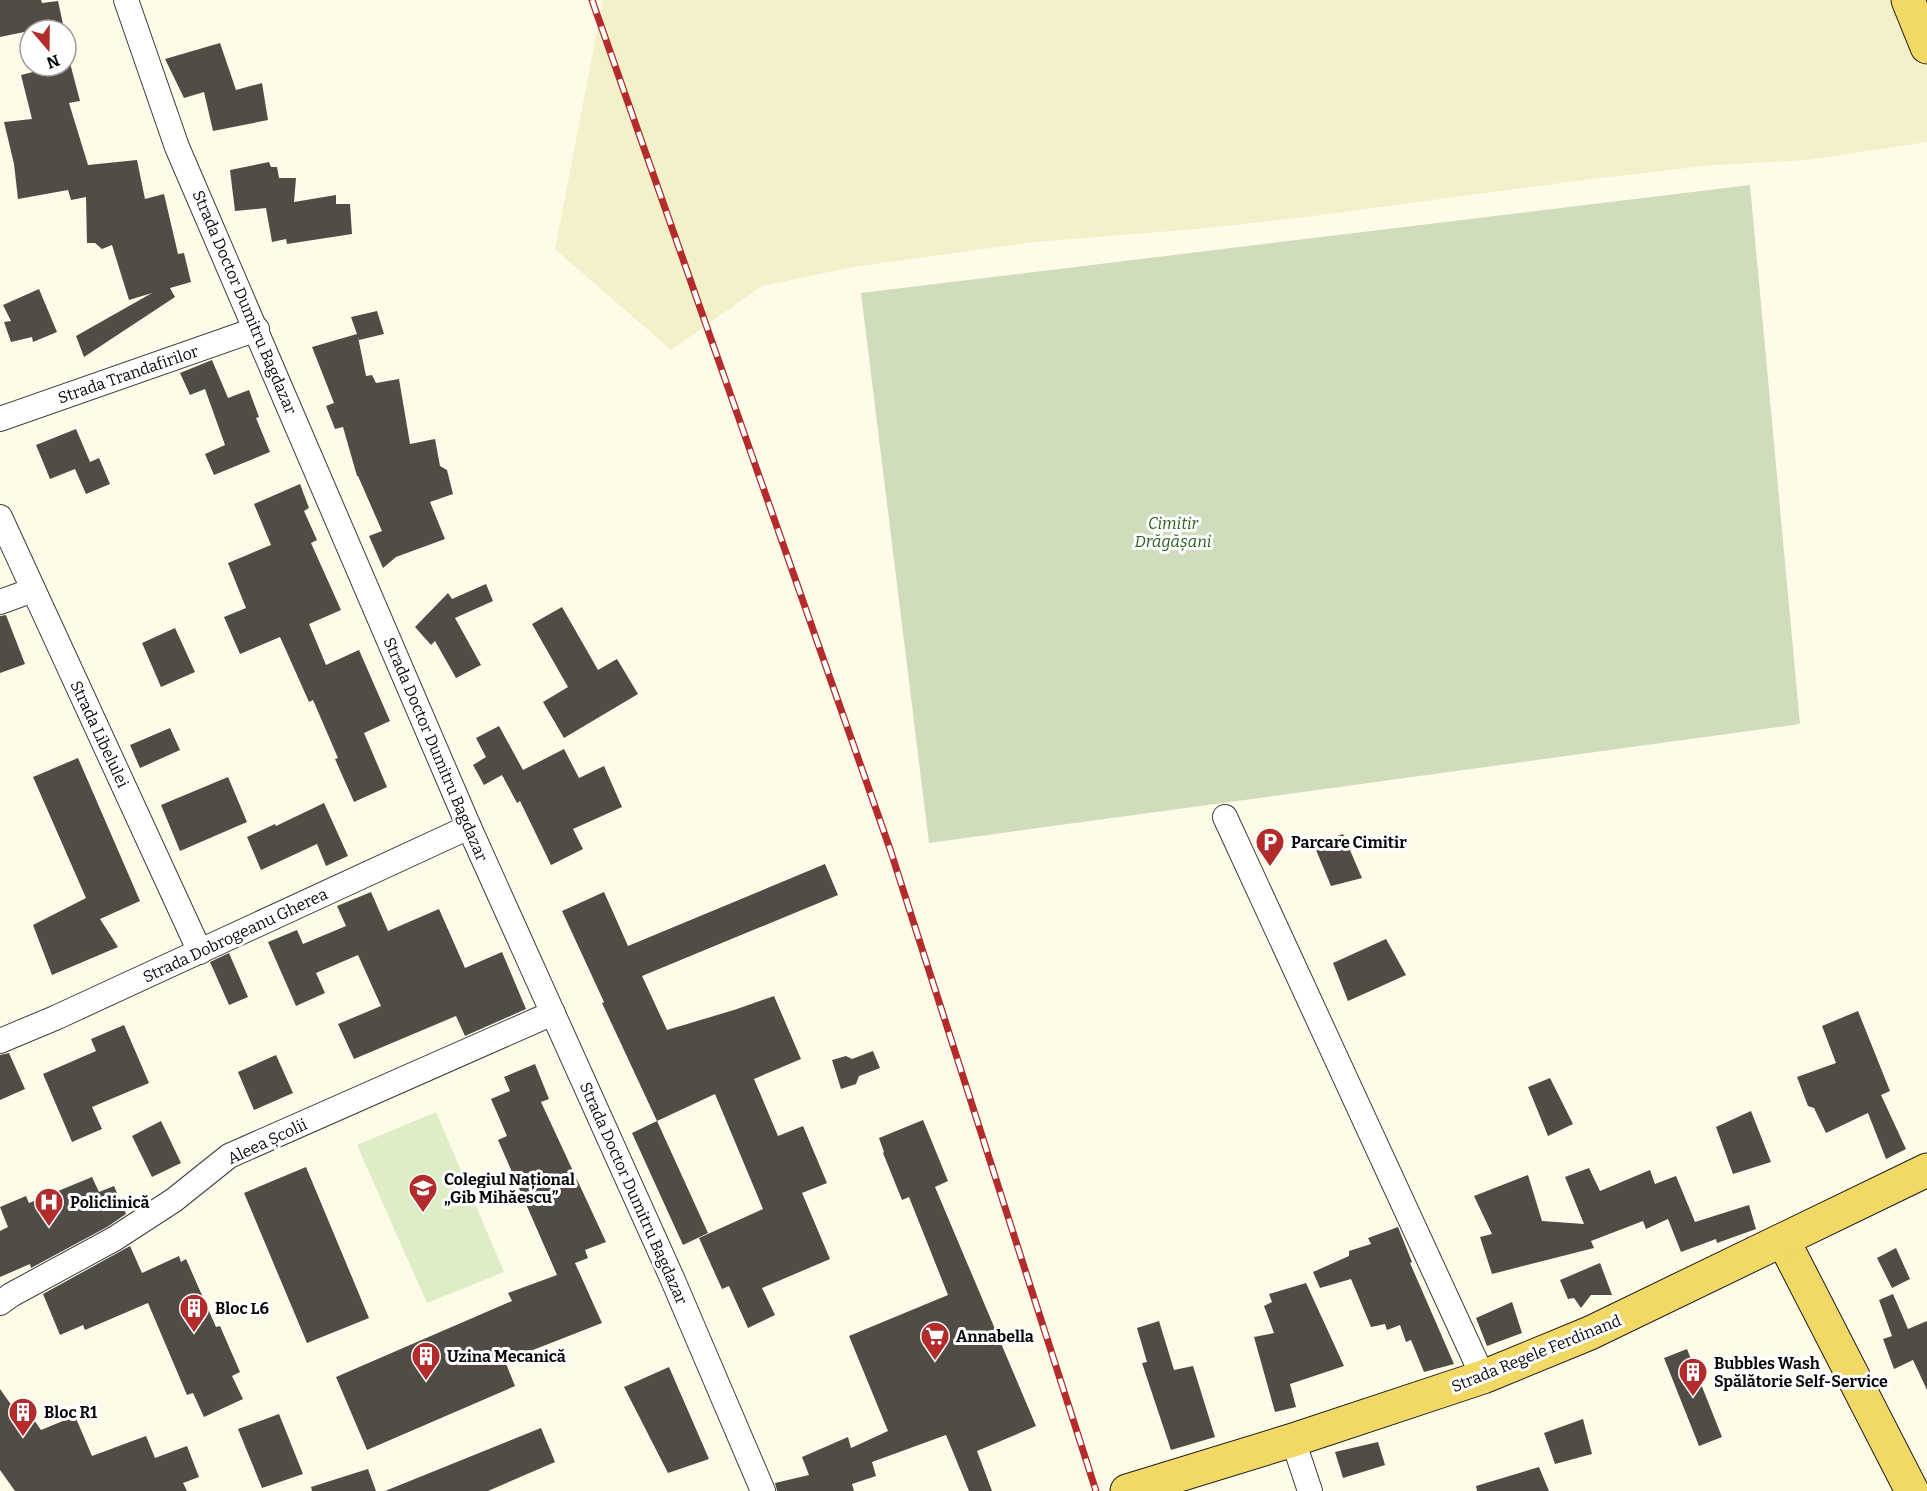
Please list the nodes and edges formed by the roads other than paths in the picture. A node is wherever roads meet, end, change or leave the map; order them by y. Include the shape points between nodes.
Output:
1 (126, 0) edge
2 (1908, 0) edge
3 (1927, 47) edge
4 (257, 329) junction
5 (0, 419) edge
6 (0, 517) edge
7 (33, 590) junction
8 (0, 602) edge
9 (1225, 817) dead end
10 (469, 827) junction
11 (200, 952) junction
12 (553, 1013) junction
13 (0, 1041) edge
14 (1927, 1170) edge
15 (1783, 1240) junction
16 (0, 1303) edge
17 (1483, 1377) junction
18 (1293, 1440) junction
19 (764, 1491) edge
20 (1127, 1491) edge
21 (1310, 1491) edge
22 (1912, 1491) edge

1 - 4 street, Strada Doctor Dumitru Bagdazar via 177,147
2 - 3 main road
4 - 5 street, Strada Trandafirilor
4 - 10 street, Strada Doctor Dumitru Bagdazar
6 - 7 street, Strada Libelulei
7 - 8 street
7 - 11 street, Strada Libelulei
9 - 17 street
10 - 11 street, Strada Dobrogeanu Gherea
10 - 12 street, Strada Doctor Dumitru Bagdazar
11 - 13 street, Strada Dobrogeanu Gherea
12 - 16 street, Aleea Școlii via 230,1156 174,1200 114,1239
12 - 19 street, Strada Doctor Dumitru Bagdazar
14 - 15 main road, Strada Regele Ferdinand
15 - 17 main road, Strada Regele Ferdinand via 1590,1333
15 - 22 main road
17 - 18 main road, Strada Regele Ferdinand
18 - 20 main road, Strada Regele Ferdinand
18 - 21 street

